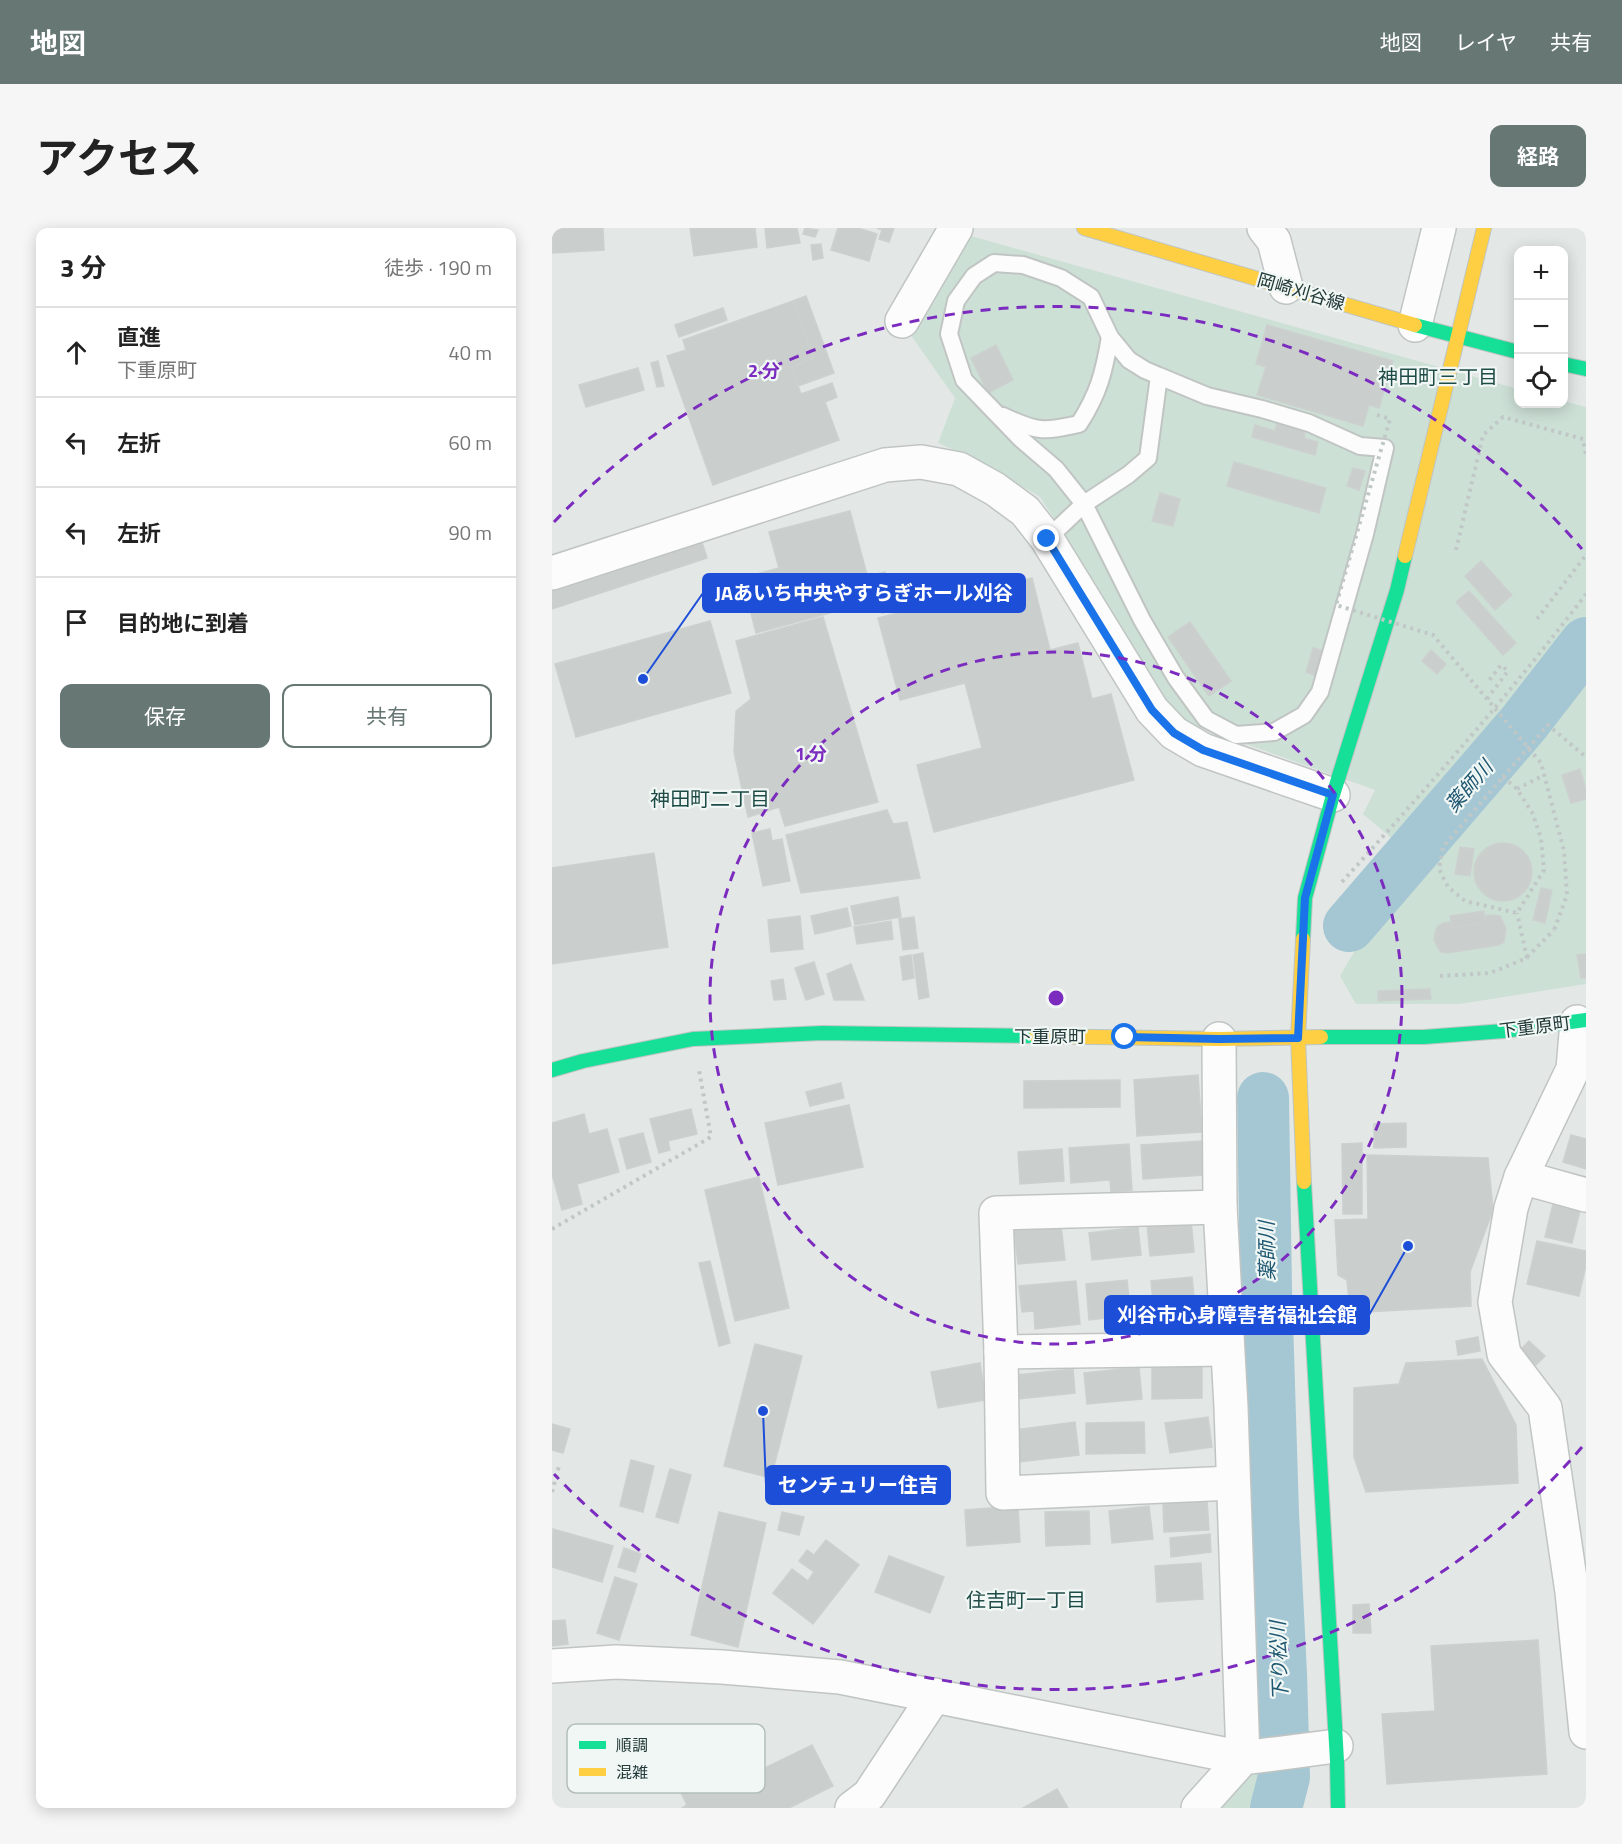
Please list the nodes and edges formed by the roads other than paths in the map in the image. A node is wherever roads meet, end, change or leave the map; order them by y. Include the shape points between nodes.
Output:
1 (956, 228) edge
2 (1084, 228) edge
3 (1264, 228) edge
4 (1439, 228) edge
5 (1484, 228) edge
6 (1286, 287) junction
7 (902, 321) dead end
8 (1415, 325) junction
9 (1110, 337) junction
10 (1457, 337) junction
11 (1514, 351) edge
12 (1568, 365) edge
13 (1586, 369) edge
14 (1159, 376) junction
15 (994, 412) junction
16 (1084, 504) junction
17 (1047, 539) junction
18 (552, 573) edge
19 (1333, 795) junction
20 (1582, 1021) edge
21 (1298, 1038) junction
22 (1219, 1039) junction
23 (552, 1071) edge
24 (1521, 1177) junction
25 (1586, 1195) edge
26 (1220, 1208) junction
27 (1227, 1349) junction
28 (1001, 1352) junction
29 (1233, 1483) junction
30 (1574, 1519) edge
31 (1579, 1591) edge
32 (1582, 1660) edge
33 (552, 1666) edge
34 (935, 1695) junction
35 (1586, 1730) edge
36 (1336, 1746) junction
37 (1243, 1758) junction
38 (852, 1808) edge
39 (1198, 1808) edge
40 (1338, 1808) edge

1 - 7 street
2 - 6 street, 岡崎刈谷線
3 - 6 street via 1274,241
4 - 8 street
5 - 10 street
6 - 8 street, 岡崎刈谷線
8 - 10 street, 岡崎刈谷線
9 - 14 lane via 1129,360
9 - 15 lane via 1093,402 1080,424 1051,430 1029,428
9 - 15 lane via 1091,297 1061,278 1023,265 994,263 974,276 956,301 949,334 964,380
10 - 11 street, 岡崎刈谷線
10 - 19 street via 1396,590
12 - 13 street
14 - 16 lane via 1148,458
14 - 16 lane via 1208,396 1309,423 1360,446 1385,448 1320,692 1304,715 1274,732 1236,735 1206,719 1142,620
15 - 16 lane via 1056,469
16 - 17 lane
17 - 18 street via 1025,511 995,489 959,469 921,462 885,465
17 - 19 street via 1152,710 1174,733 1203,750
19 - 21 street via 1305,898
20 - 21 street, 下重原町 via 1424,1037
20 - 24 street via 1573,1069
21 - 22 street, 下重原町
21 - 36 street
22 - 23 street, 下重原町 via 822,1033 693,1039
22 - 26 street
24 - 25 street
24 - 30 street via 1511,1208 1495,1302 1504,1354 1545,1408
26 - 27 street
26 - 28 street via 996,1213
27 - 28 street
27 - 29 street
28 - 29 street via 1003,1492
29 - 37 street
30 - 31 street
31 - 32 street
32 - 35 street
33 - 34 street via 616,1662 722,1667 840,1677
34 - 37 street
34 - 38 street via 868,1795
36 - 37 street
36 - 40 street
37 - 39 street

